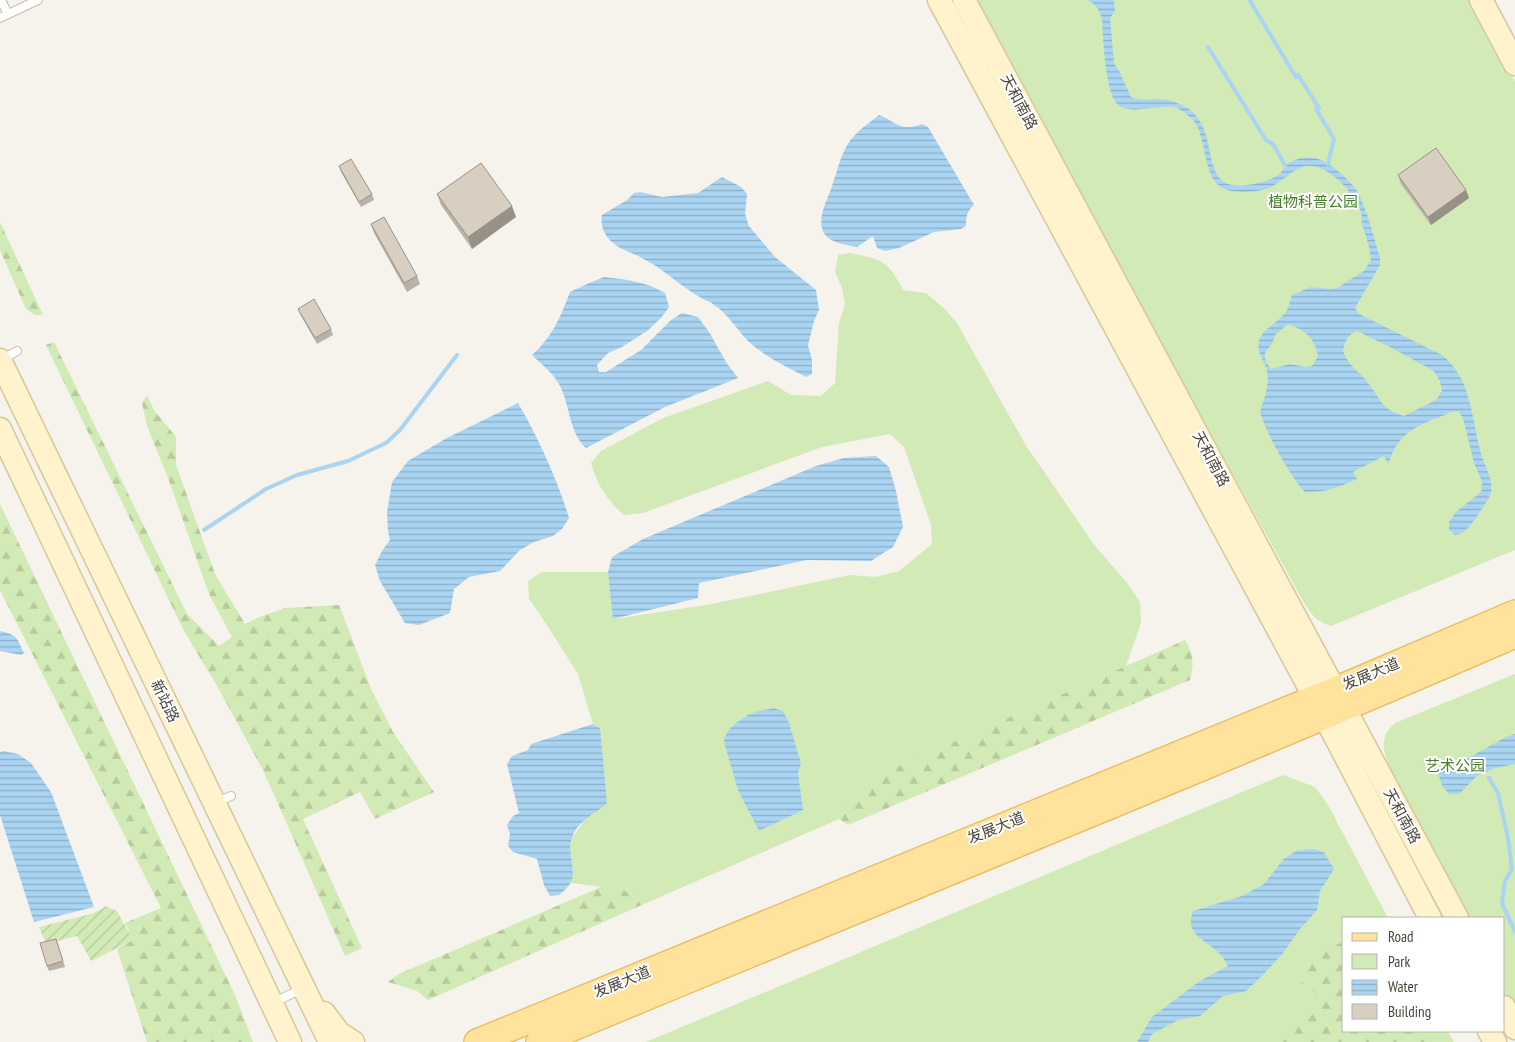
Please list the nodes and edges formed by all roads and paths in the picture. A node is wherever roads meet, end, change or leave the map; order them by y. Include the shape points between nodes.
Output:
1 (1, 0) edge
2 (38, 0) edge
3 (940, 0) edge
4 (964, 0) edge
5 (1481, 0) edge
6 (1497, 0) edge
7 (4, 16) edge
8 (1515, 34) edge
9 (1515, 64) edge
10 (6, 357) edge
11 (0, 429) edge
12 (1515, 613) edge
13 (1515, 635) edge
14 (1330, 703) junction
15 (1430, 917) edge
16 (1456, 917) edge
17 (287, 953) junction
18 (254, 965) junction
19 (304, 988) junction
20 (272, 1003) junction
21 (1505, 1009) edge
22 (1515, 1028) edge
23 (500, 1032) junction
24 (283, 1042) edge
25 (290, 1042) edge
26 (330, 1042) edge
27 (354, 1042) edge
28 (465, 1042) edge
29 (477, 1042) edge
30 (539, 1042) edge

1 - 7 lane
2 - 7 lane
3 - 14 street, 天和南路
4 - 14 street, 天和南路
5 - 9 street
6 - 8 street
10 - 17 street, 新站路 via 223,800
11 - 18 street
12 - 14 main road, 发展大道
13 - 14 main road, 发展大道
14 - 15 street, 天和南路
14 - 16 street, 天和南路
14 - 23 main road, 发展大道
14 - 30 main road, 发展大道
17 - 19 street, 新站路
17 - 27 street via 339,1033
18 - 20 street
18 - 24 street
19 - 20 lane
19 - 26 street, 新站路
20 - 25 street
21 - 22 street
23 - 28 street
23 - 29 main road, 发展大道

